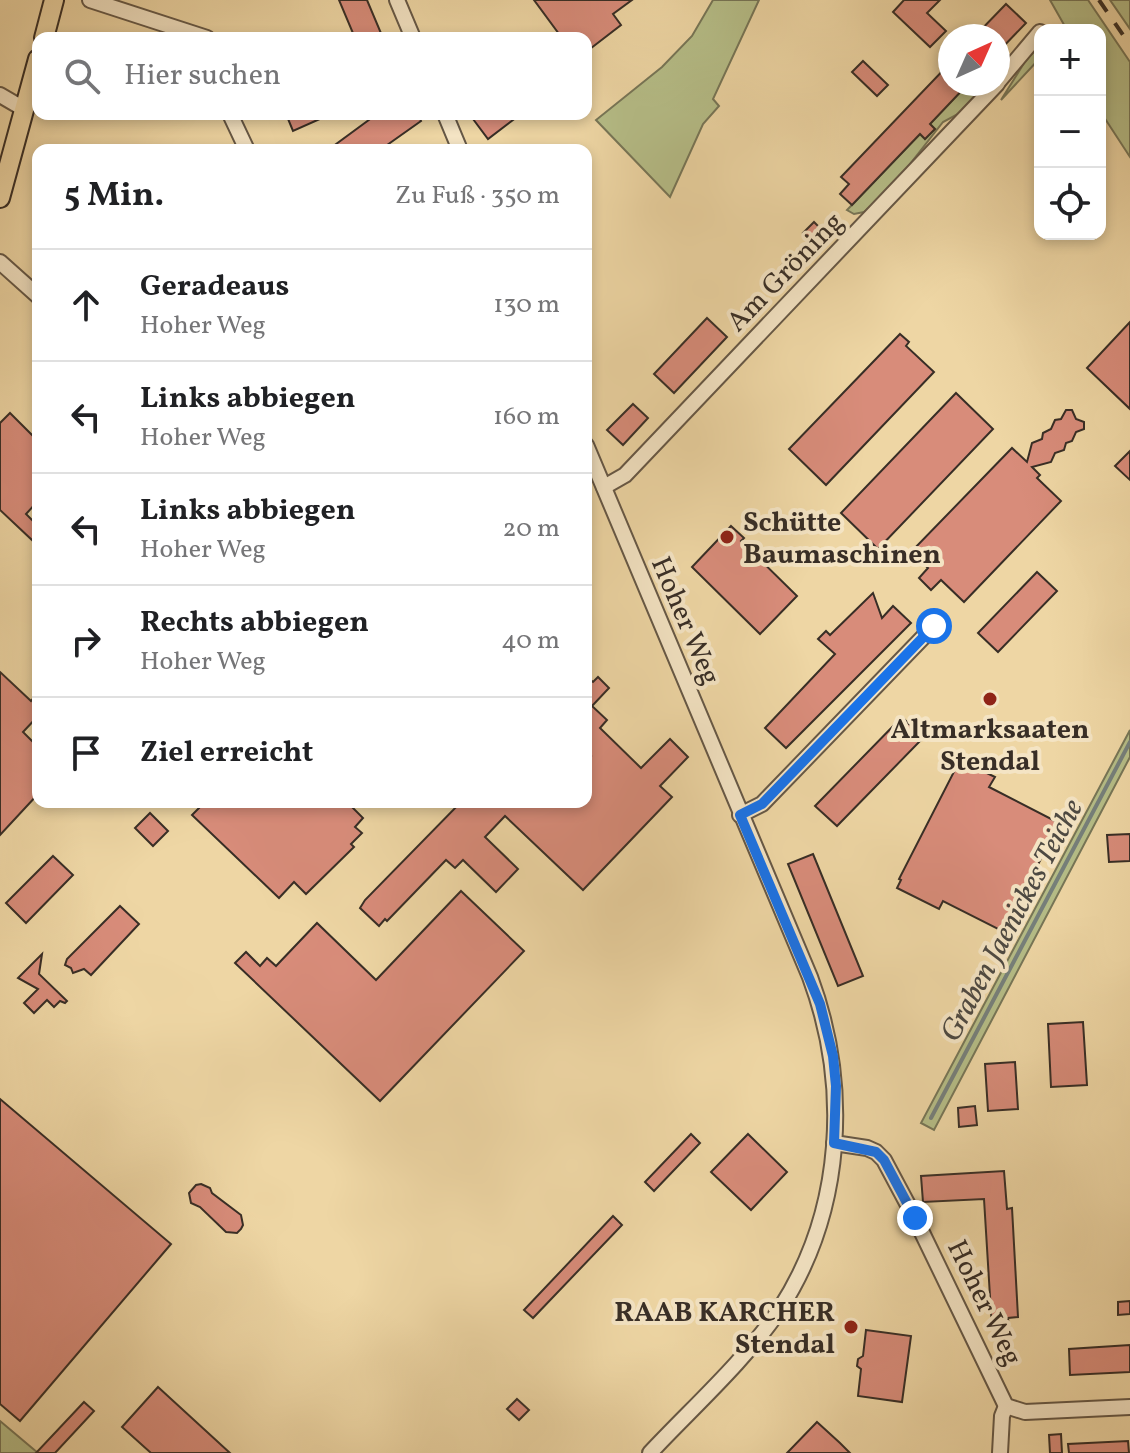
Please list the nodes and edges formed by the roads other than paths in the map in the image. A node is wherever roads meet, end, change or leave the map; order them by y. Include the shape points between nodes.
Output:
1 (54, 0) edge
2 (90, 0) edge
3 (397, 0) edge
4 (46, 32) edge
5 (189, 32) edge
6 (410, 32) edge
7 (1034, 39) edge
8 (1010, 68) edge
9 (32, 80) edge
10 (0, 95) edge
11 (985, 96) edge
12 (24, 109) junction
13 (233, 120) edge
14 (448, 120) edge
15 (244, 144) edge
16 (458, 144) edge
17 (0, 198) edge
18 (0, 262) edge
19 (32, 291) edge
20 (592, 459) edge
21 (604, 487) junction
22 (934, 626) dead end
23 (740, 815) junction
24 (834, 1143) junction
25 (1006, 1406) junction
26 (1130, 1407) edge
27 (650, 1453) edge
28 (1000, 1453) edge

1 - 4 main road
2 - 5 street
3 - 6 street
7 - 8 street, Am Gröning
9 - 12 main road
10 - 12 street
11 - 21 street, Am Gröning via 625,475
12 - 17 main road
13 - 15 street
14 - 16 street
18 - 19 street
20 - 21 street, Hoher Weg
21 - 23 street, Hoher Weg
22 - 23 street via 762,804
23 - 24 street, Hoher Weg via 820,1004 833,1056
24 - 25 street, Hoher Weg via 867,1148 884,1160
24 - 27 street, Hoher Weg via 821,1221 795,1284 751,1345
25 - 26 street, Hoher Weg via 1025,1412
25 - 28 street

